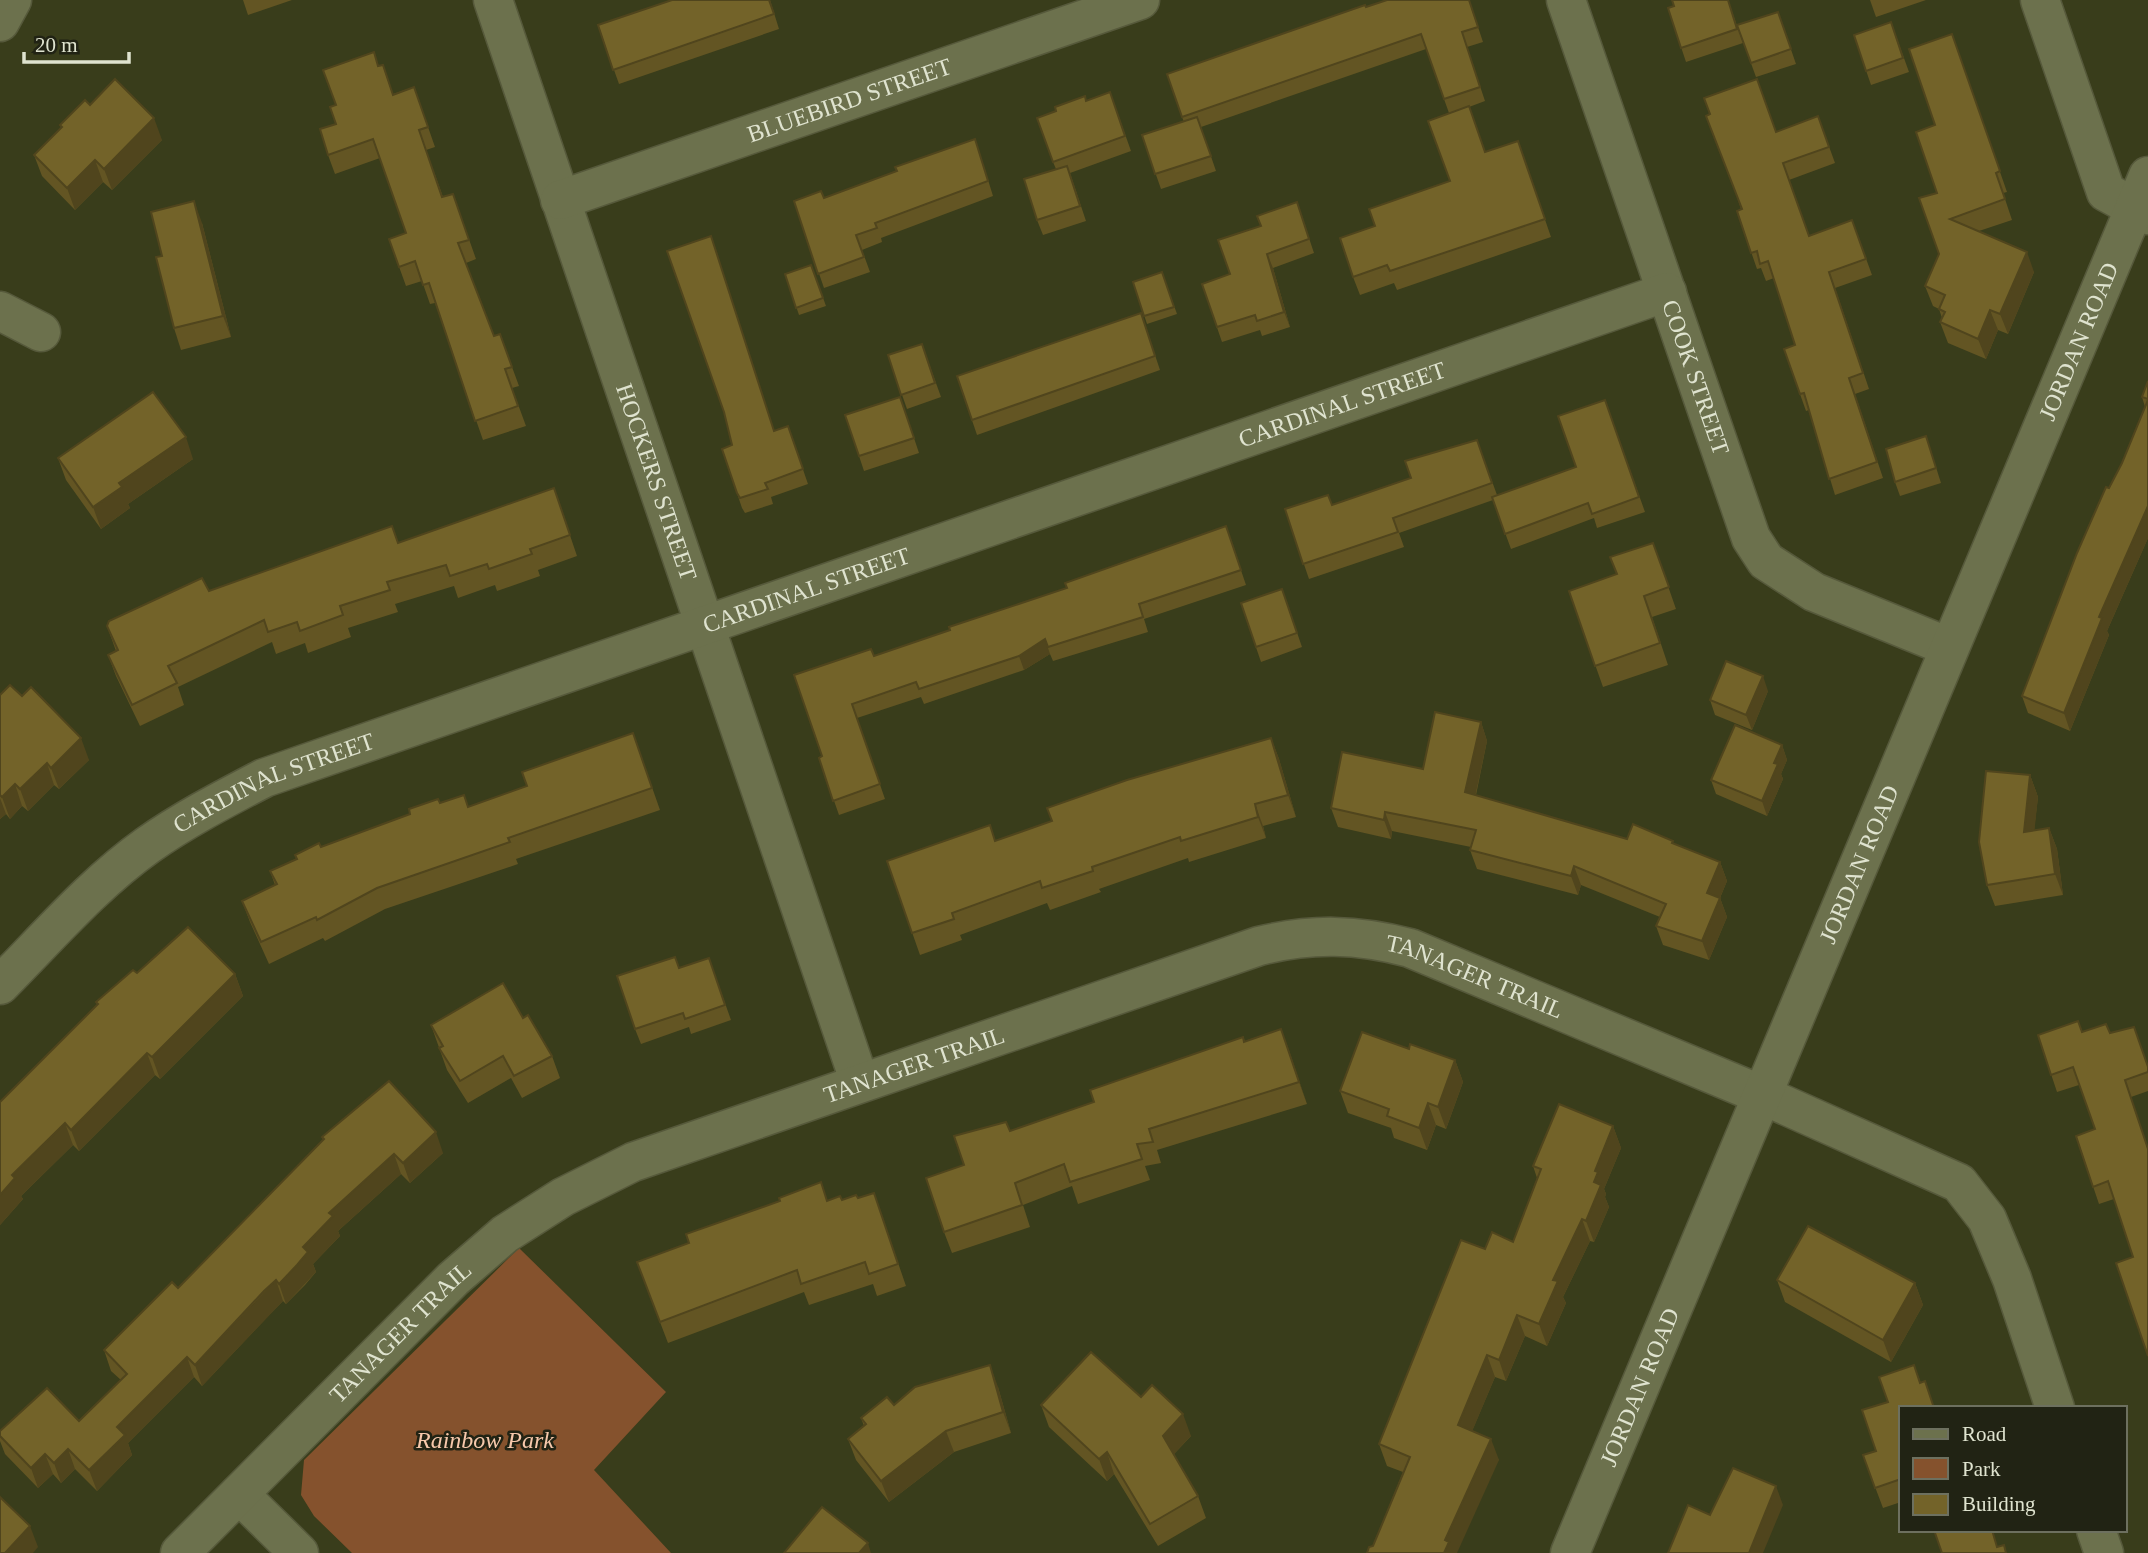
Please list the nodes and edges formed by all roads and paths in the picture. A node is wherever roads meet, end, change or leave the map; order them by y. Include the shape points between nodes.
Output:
1 (12, 0) edge
2 (493, 0) edge
3 (1140, 0) edge
4 (1566, 0) edge
5 (2040, 0) edge
6 (0, 22) edge
7 (561, 200) junction
8 (2143, 200) edge
9 (1667, 292) junction
10 (0, 311) edge
11 (41, 332) dead end
12 (705, 624) junction
13 (1949, 647) junction
14 (0, 985) edge
15 (860, 1083) junction
16 (1762, 1095) junction
17 (2054, 1406) edge
18 (239, 1493) junction
19 (2097, 1532) edge
20 (180, 1553) edge
21 (299, 1553) edge
22 (1570, 1553) edge
23 (2104, 1553) edge

1 - 6 street
2 - 7 street, HOCKERS STREET
3 - 7 street, BLUEBIRD STREET
4 - 9 street, COOK STREET
5 - 8 street via 2106,192
7 - 12 street, HOCKERS STREET
8 - 13 street, JORDAN ROAD
9 - 12 street, CARDINAL STREET
9 - 13 street, COOK STREET via 1751,538 1766,561 1814,592
10 - 11 street
12 - 14 street, CARDINAL STREET via 264,778 203,809 146,846 94,891
12 - 15 street, HOCKERS STREET
13 - 16 street, JORDAN ROAD
15 - 16 street, TANAGER TRAIL via 1259,946 1330,934 1370,937 1410,948
15 - 18 street, TANAGER TRAIL via 633,1162 563,1197 505,1234 453,1279
16 - 17 street, TANAGER TRAIL via 1959,1183 1987,1219
16 - 22 street, JORDAN ROAD
18 - 20 street, TANAGER TRAIL
18 - 21 street
19 - 23 street

